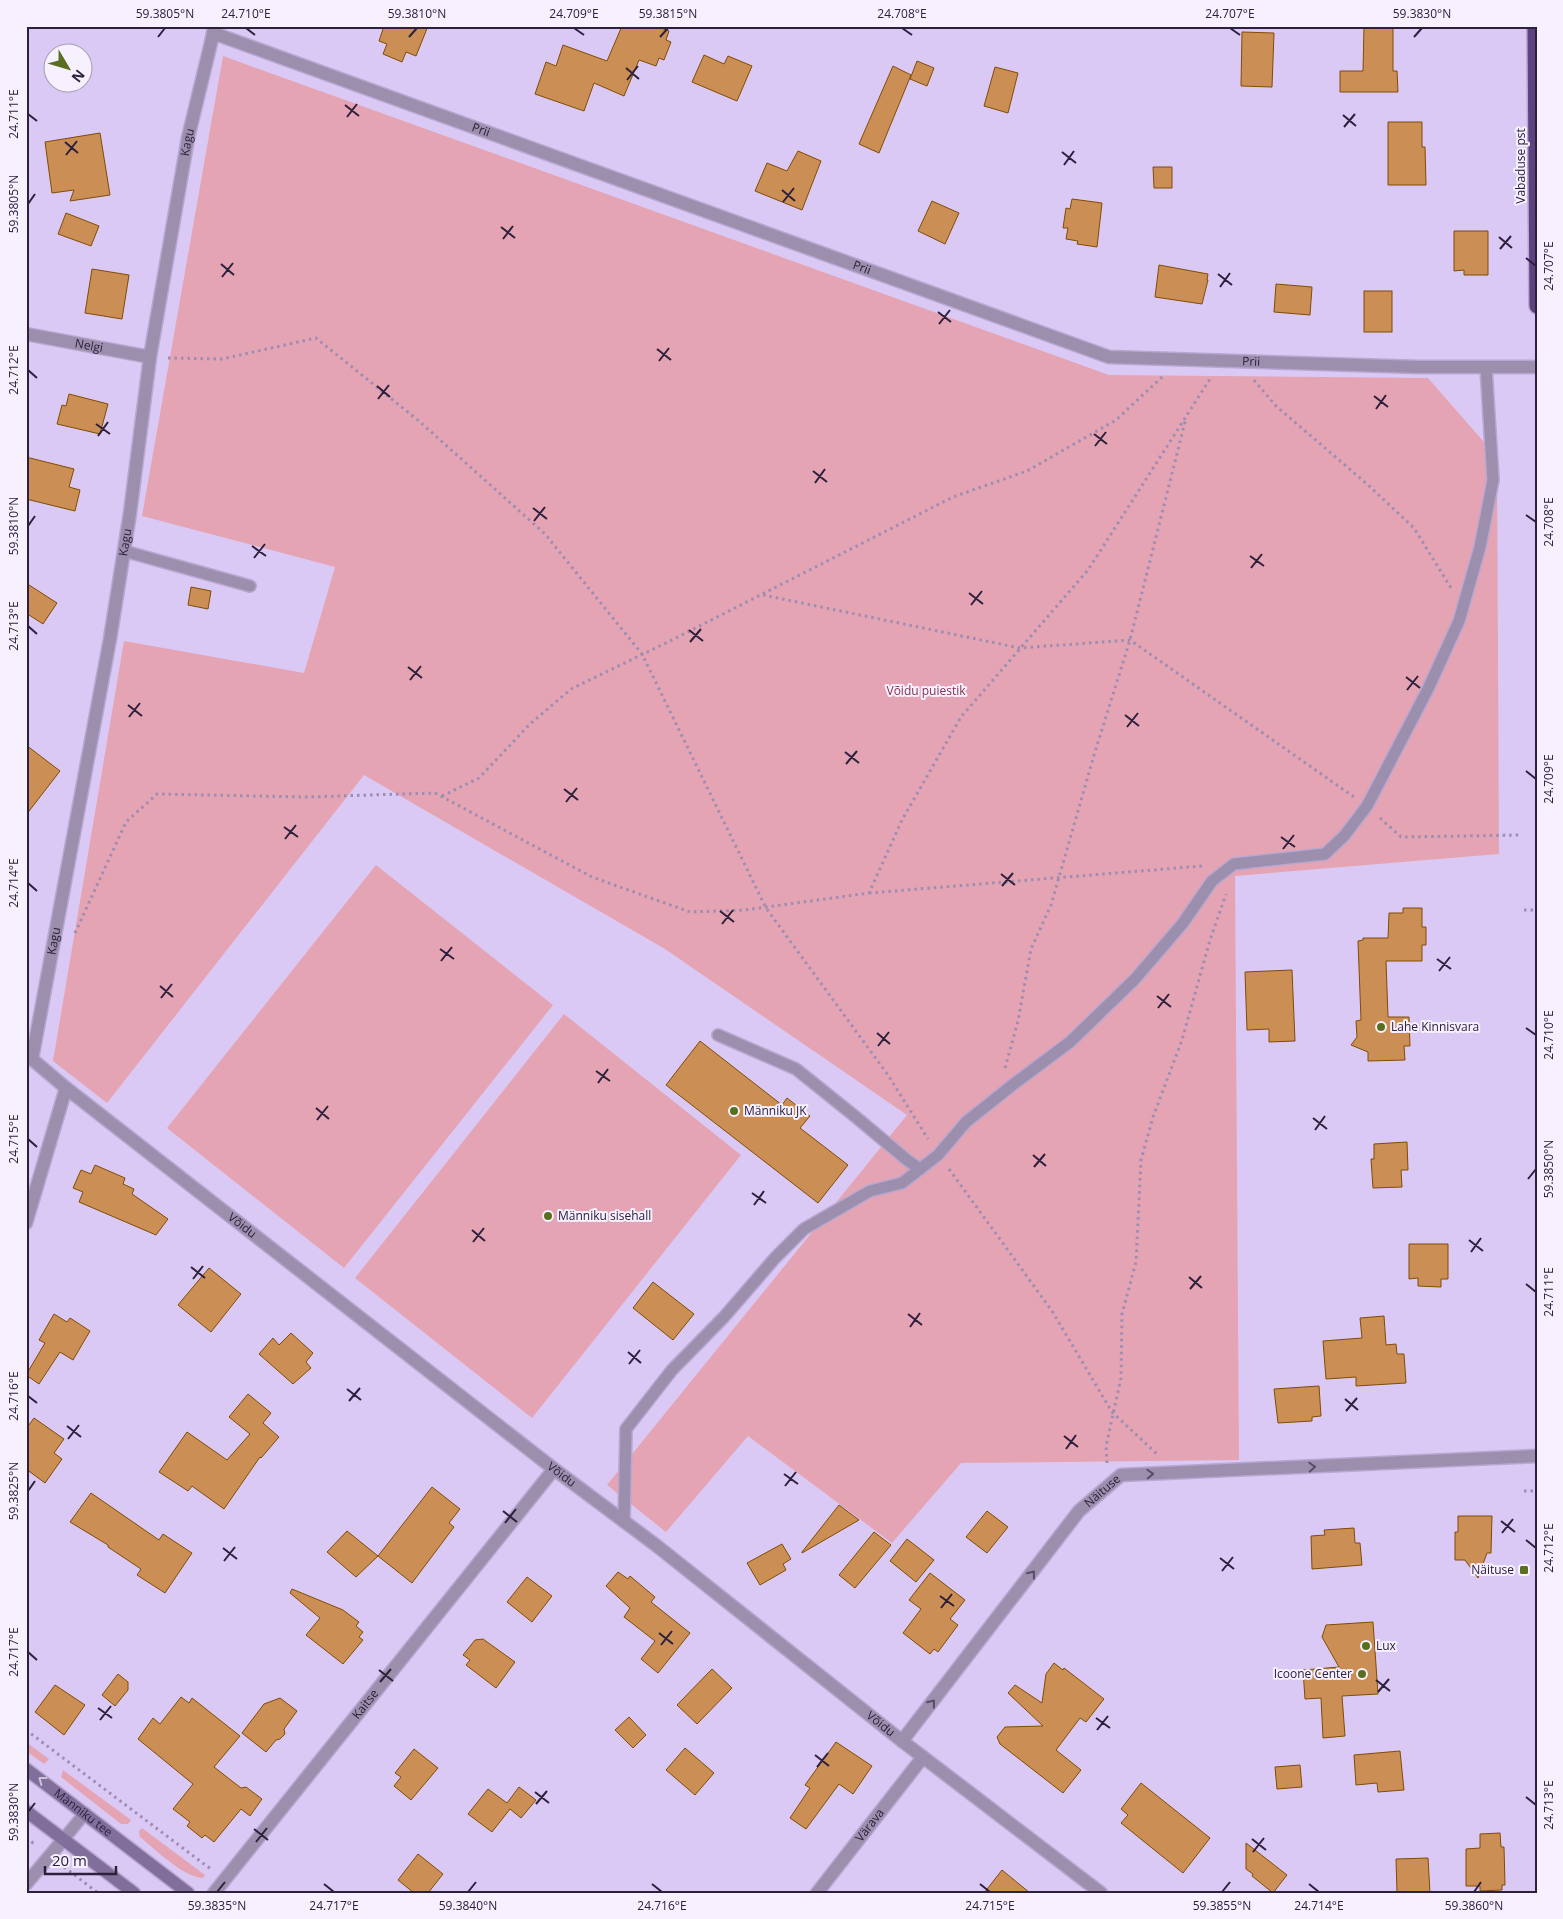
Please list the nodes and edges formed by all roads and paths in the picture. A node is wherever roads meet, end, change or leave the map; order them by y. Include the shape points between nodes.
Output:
1 (1535, 26) edge
2 (214, 30) edge
3 (1537, 250) edge
4 (1537, 306) edge
5 (26, 334) edge
6 (150, 357) junction
7 (1180, 360) junction
8 (1221, 362) junction
9 (1239, 362) junction
10 (1537, 366) edge
11 (1486, 367) junction
12 (1187, 415) junction
13 (124, 551) junction
14 (250, 586) dead end
15 (762, 594) junction
16 (1463, 608) junction
17 (1130, 640) junction
18 (1020, 648) junction
19 (642, 654) junction
20 (442, 796) junction
21 (1367, 806) junction
22 (1522, 835) dead end
23 (1234, 864) junction
24 (1059, 879) junction
25 (869, 893) junction
26 (766, 908) junction
27 (1524, 910) dead end
28 (1537, 910) edge
29 (74, 936) dead end
30 (718, 1035) dead end
31 (29, 1057) edge
32 (66, 1088) junction
33 (996, 1098) junction
34 (938, 1154) junction
35 (920, 1169) junction
36 (26, 1223) edge
37 (1112, 1412) junction
38 (1537, 1456) edge
39 (554, 1469) junction
40 (1177, 1474) junction
41 (1109, 1486) junction
42 (1524, 1491) dead end
43 (1537, 1491) edge
44 (624, 1522) junction
45 (26, 1730) edge
46 (902, 1741) junction
47 (923, 1757) junction
48 (26, 1769) edge
49 (26, 1811) edge
50 (85, 1813) junction
51 (64, 1840) junction
52 (50, 1856) junction
53 (225, 1880) junction
54 (26, 1884) edge
55 (98, 1893) edge
56 (134, 1893) edge
57 (188, 1893) edge
58 (214, 1893) edge
59 (817, 1893) edge
60 (1101, 1893) edge

1 - 3 highway, Vabaduse pst
2 - 6 street, Kagu via 188,138
2 - 7 street, Prii via 1109,357
3 - 4 highway, Vabaduse pst
5 - 6 street, Nelgi
6 - 13 street, Kagu
6 - 19 path via 222,359 316,338 419,421 545,534
7 - 8 street, Prii
7 - 15 path via 1116,420 1027,471 953,496
8 - 9 street, Prii
8 - 12 path
9 - 11 street, Prii
9 - 16 path via 1276,406 1414,528
10 - 11 street, Prii
11 - 16 lane via 1493,480 1480,547
12 - 17 path
12 - 18 path via 1088,570
13 - 14 lane
13 - 31 street, Kagu
15 - 18 path
15 - 19 path
16 - 21 lane via 1428,689
17 - 18 path
17 - 21 path
17 - 24 path
18 - 25 path via 961,717 902,820
19 - 20 path via 571,689 530,724 479,778
19 - 26 path
20 - 26 path via 592,877 690,912
20 - 29 path via 435,793 306,796 158,794 126,822
21 - 22 path via 1402,838
21 - 23 lane via 1325,854
23 - 24 path
23 - 33 lane via 1212,881 1183,923 1136,979 1070,1042
23 - 37 path via 1182,1040 1153,1117 1141,1160 1136,1262 1122,1314 1121,1378
24 - 25 path
24 - 33 path via 1030,950 1018,1021
25 - 26 path
26 - 34 path via 888,1075
27 - 28 path
30 - 35 lane via 796,1069
31 - 32 street, Võidu
32 - 36 street
32 - 39 street, Võidu
33 - 34 lane via 966,1122
34 - 35 lane
34 - 37 path via 1052,1311
35 - 44 lane via 902,1183 870,1191 804,1229 672,1370 626,1429
37 - 40 path
37 - 41 path via 1106,1446
40 -> 38 street, Näituse
39 - 44 street, Võidu
39 - 53 street, Kaitse
41 -> 40 street, Näituse via 1121,1475
46 -> 41 street, Näituse via 1079,1512
42 - 43 path
44 - 46 street, Võidu
45 - 53 path
46 - 47 street, Võidu
47 - 59 street, Värava
47 - 60 street, Võidu
50 -> 48 street, Männiku tee
49 - 51 street
50 - 51 lane
50 - 57 street, Männiku tee
51 - 52 street
51 - 56 street
52 - 54 street
52 - 55 path
53 - 58 street, Kaitse

